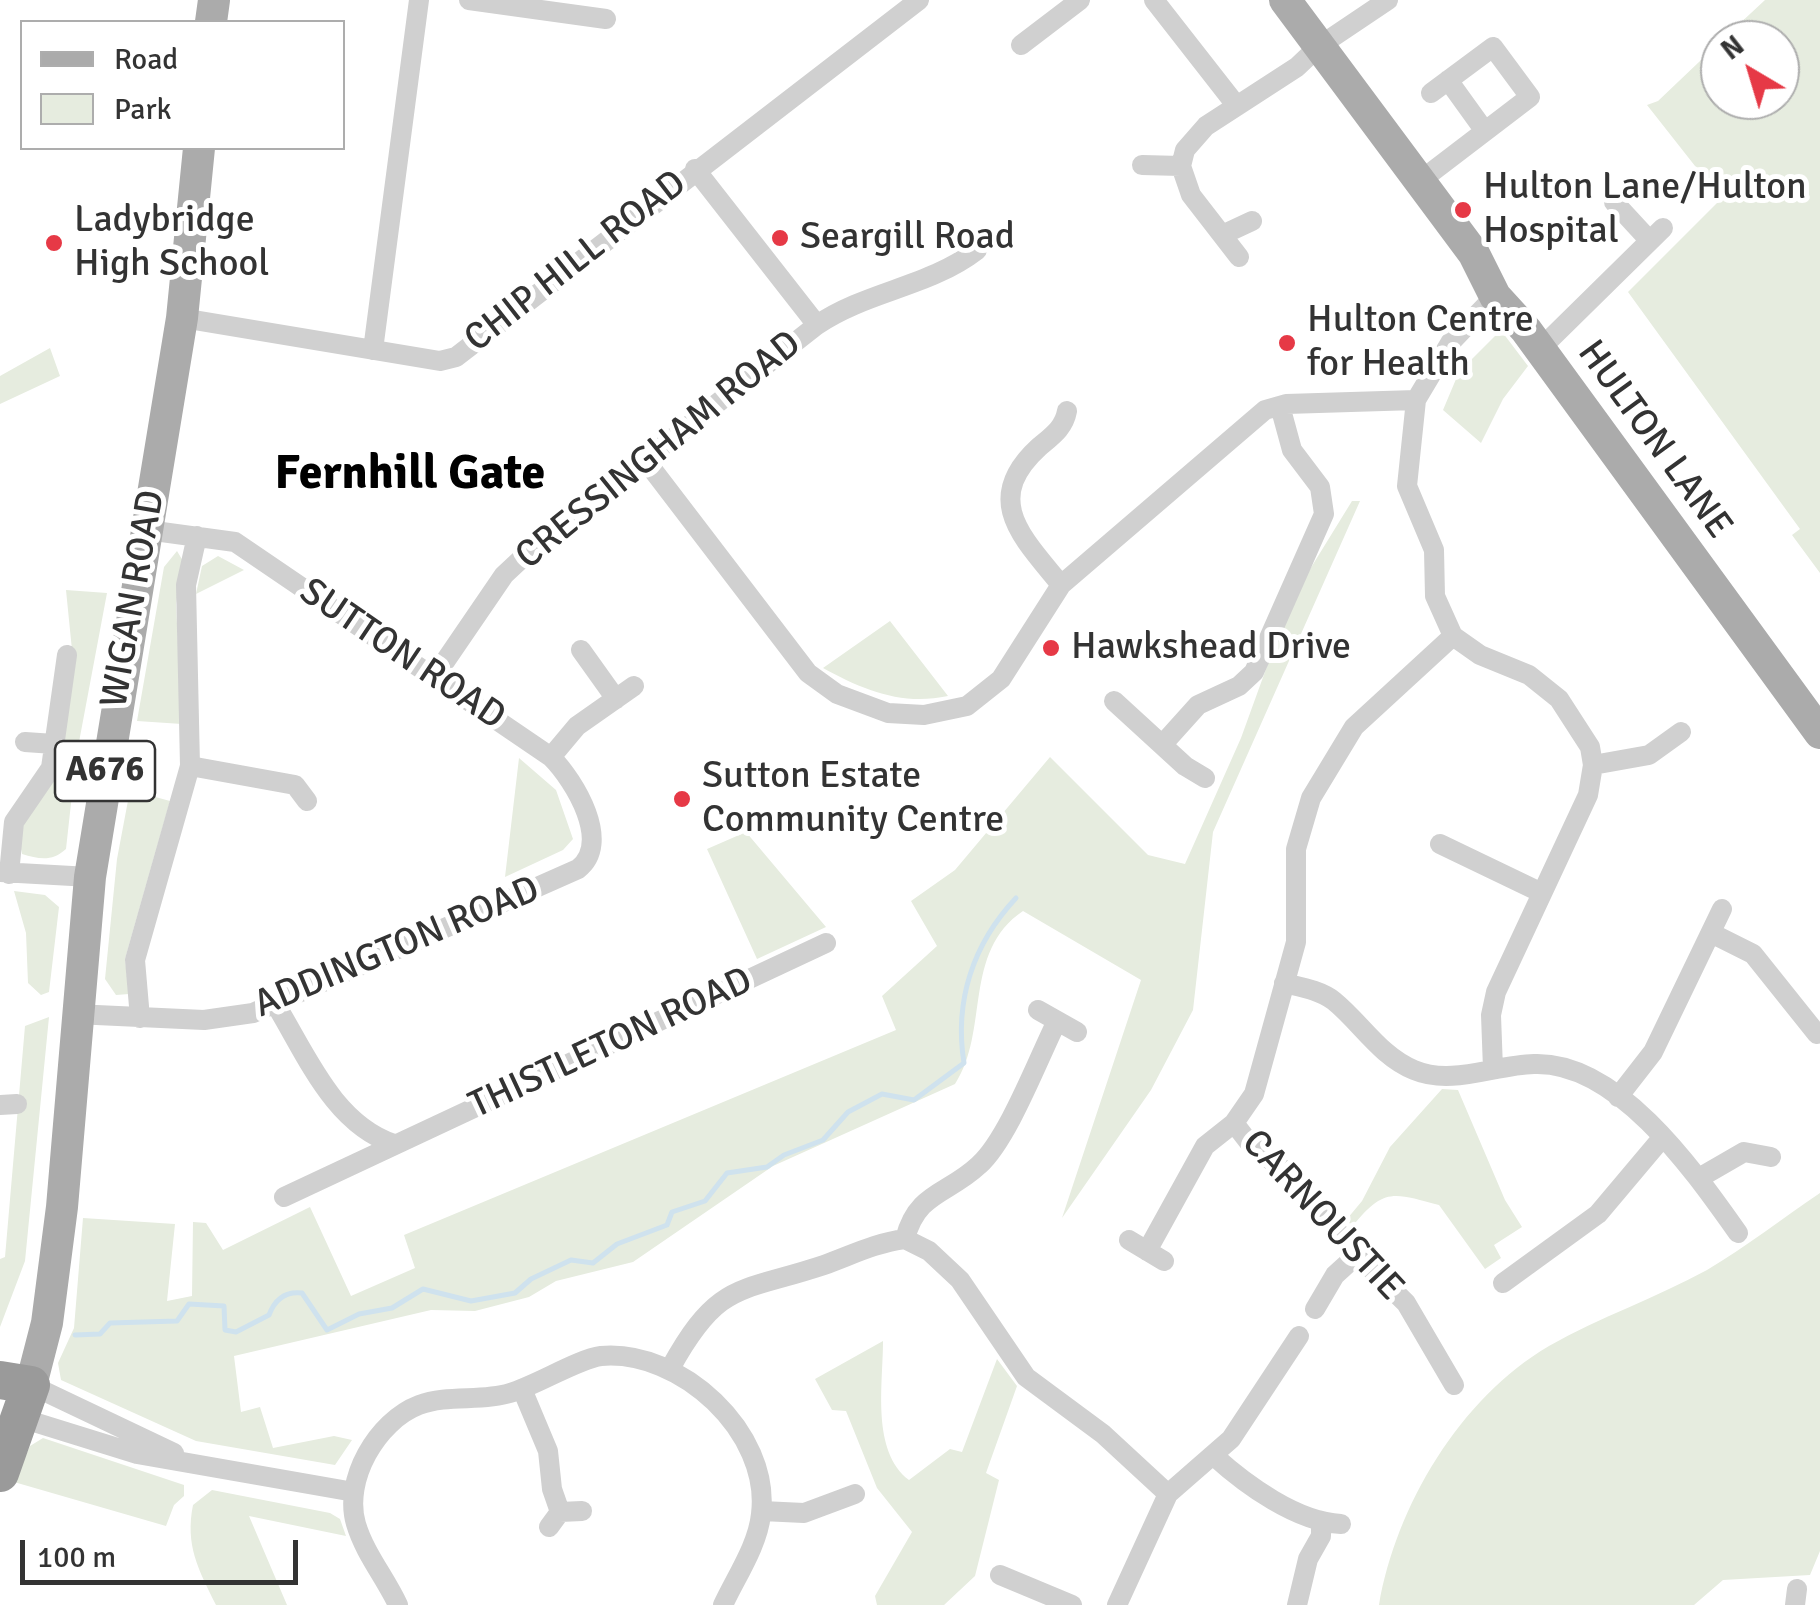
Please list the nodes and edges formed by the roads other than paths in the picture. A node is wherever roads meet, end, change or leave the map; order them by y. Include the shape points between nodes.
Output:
1 (419, 0) edge
2 (469, 0) edge
3 (919, 0) edge
4 (1080, 0) edge
5 (1154, 0) edge
6 (1286, 0) edge
7 (1388, 0) edge
8 (606, 19) dead end
9 (1021, 46) dead end
10 (1318, 47) junction
11 (1236, 104) junction
12 (1484, 130) junction
13 (199, 150) edge
14 (1142, 165) dead end
15 (1182, 166) junction
16 (695, 169) junction
17 (1420, 181) junction
18 (1614, 202) dead end
19 (1252, 221) dead end
20 (1222, 235) junction
21 (977, 250) dead end
22 (1239, 257) dead end
23 (1495, 296) junction
24 (182, 318) junction
25 (817, 325) junction
26 (373, 350) junction
27 (1539, 350) junction
28 (1416, 400) junction
29 (1280, 406) junction
30 (1067, 412) dead end
31 (646, 462) junction
32 (147, 530) junction
33 (197, 536) junction
34 (1061, 585) junction
35 (1453, 636) junction
36 (581, 650) dead end
37 (66, 655) dead end
38 (435, 676) junction
39 (634, 686) dead end
40 (616, 699) junction
41 (1114, 701) dead end
42 (1681, 732) dead end
43 (1820, 733) edge
44 (25, 742) dead end
45 (54, 744) junction
46 (1162, 744) junction
47 (552, 757) junction
48 (1593, 765) junction
49 (190, 766) junction
50 (1205, 778) dead end
51 (307, 801) dead end
52 (1440, 844) dead end
53 (591, 855) joint
54 (5, 873) edge
55 (90, 877) junction
56 (1542, 893) junction
57 (1722, 908) dead end
58 (1711, 933) junction
59 (826, 943) dead end
60 (1284, 983) junction
61 (276, 1004) junction
62 (76, 1014) junction
63 (140, 1018) junction
64 (1077, 1032) dead end
65 (1816, 1034) dead end
66 (1493, 1069) junction
67 (1618, 1097) junction
68 (1234, 1122) junction
69 (1662, 1138) junction
70 (394, 1144) junction
71 (1761, 1148) dead end
72 (1699, 1178) junction
73 (284, 1198) dead end
74 (1738, 1233) dead end
75 (904, 1239) junction
76 (1147, 1251) dead end
77 (1356, 1255) junction
78 (1503, 1283) dead end
79 (1315, 1309) dead end
80 (1299, 1336) dead end
81 (671, 1367) junction
82 (1454, 1386) dead end
83 (522, 1389) junction
84 (10, 1397) edge
85 (1214, 1456) junction
86 (198, 1464) junction
87 (0, 1473) edge
88 (354, 1492) junction
89 (856, 1494) dead end
90 (1168, 1494) junction
91 (762, 1512) junction
92 (564, 1517) dead end
93 (1000, 1575) dead end
94 (398, 1605) edge
95 (722, 1605) edge
96 (1072, 1605) edge
97 (1117, 1605) edge
98 (1297, 1605) edge

1 - 26 street
2 - 8 street
3 - 16 street, CHIP HILL ROAD
4 - 9 street
5 - 11 street
6 - 10 main road, HULTON LANE
7 - 10 street
10 - 11 street via 1297,68
10 - 17 main road, HULTON LANE
11 - 15 street via 1194,138
12 - 12 street via 1439,86 1493,47 1530,97
12 - 17 street
13 - 24 main road, WIGAN ROAD / A676
14 - 15 street
15 - 20 street via 1191,195
16 - 25 street
16 - 26 street, CHIP HILL ROAD via 469,350 440,361
17 - 23 main road, HULTON LANE via 1474,254
18 - 27 street via 1657,234
19 - 20 street
20 - 22 street
21 - 25 street, CRESSINGHAM ROAD via 943,274 846,306
23 - 27 main road, HULTON LANE
23 - 28 street via 1450,343
24 - 26 street, CHIP HILL ROAD
24 - 32 main road, WIGAN ROAD / A676
25 - 31 street, CRESSINGHAM ROAD
27 - 43 main road, HULTON LANE
28 - 29 street
28 - 35 street via 1407,486 1434,550 1435,596
29 - 34 street via 1255,417
29 - 46 street via 1288,442 1320,486 1322,527 1254,672 1198,705
30 - 34 street via 1060,428 1016,472 1010,499 1020,534
31 - 34 street via 808,673 868,708 924,715 980,698 1001,678
31 - 38 street, CRESSINGHAM ROAD via 518,559
32 - 33 street, SUTTON ROAD
32 - 55 main road, WIGAN ROAD / A676
33 - 38 street, SUTTON ROAD via 235,542
33 - 49 street via 186,585
35 - 48 street via 1546,687 1580,727
35 - 60 street via 1354,727 1311,798 1298,833 1296,942
36 - 40 street
37 - 45 street
38 - 47 street, SUTTON ROAD
39 - 40 street
40 - 47 street via 570,732
41 - 46 street
42 - 48 street via 1653,741 1638,758
44 - 45 street
45 - 54 street via 48,777 14,822
46 - 50 street
47 - 53 street, SUTTON ROAD via 577,794 592,835
48 - 56 street via 1588,795
49 - 51 street via 295,785
49 - 63 street via 135,960
52 - 56 street via 1464,865
53 - 61 street, ADDINGTON ROAD via 578,869 519,898
54 - 55 street
55 - 62 main road, WIGAN ROAD / A676
56 - 66 street via 1496,992
57 - 58 street
58 - 65 street via 1753,954 1791,1016
58 - 67 street via 1653,1052
59 - 70 street, THISTLETON ROAD
60 - 66 street via 1332,999 1389,1055 1417,1072 1448,1076
60 - 68 street via 1254,1094
61 - 63 street, ADDINGTON ROAD via 219,1020
61 - 70 street via 344,1112 363,1132
62 - 63 street, ADDINGTON ROAD
62 - 84 main road, WIGAN ROAD / A676 via 59,1230
64 - 75 street via 1047,1016 995,1146 975,1169 917,1208
66 - 67 street via 1564,1066
67 - 69 street
68 - 76 street via 1205,1146
68 - 77 street, CARNOUSTIE via 1293,1176
69 - 72 street
69 - 78 street via 1598,1214 1519,1259
70 - 73 street, THISTLETON ROAD
71 - 72 street
72 - 74 street
75 - 81 street via 732,1293 696,1325
75 - 90 street via 960,1280 1026,1377
77 - 79 street
77 - 82 street, CARNOUSTIE via 1406,1304 1432,1367
80 - 85 street via 1277,1388
81 - 83 street via 597,1356
81 - 91 street via 706,1393 750,1453
83 - 88 street via 416,1406 377,1437
83 - 92 street via 548,1451
84 - 86 street
84 - 86 street via 138,1454
84 - 87 highway, WIGAN ROAD
85 - 90 street
85 - 98 street via 1331,1524 1308,1558
86 - 88 street
88 - 94 street via 354,1519 366,1550
89 - 91 street via 825,1518
90 - 97 street
91 - 95 street
93 - 96 street via 1026,1593

